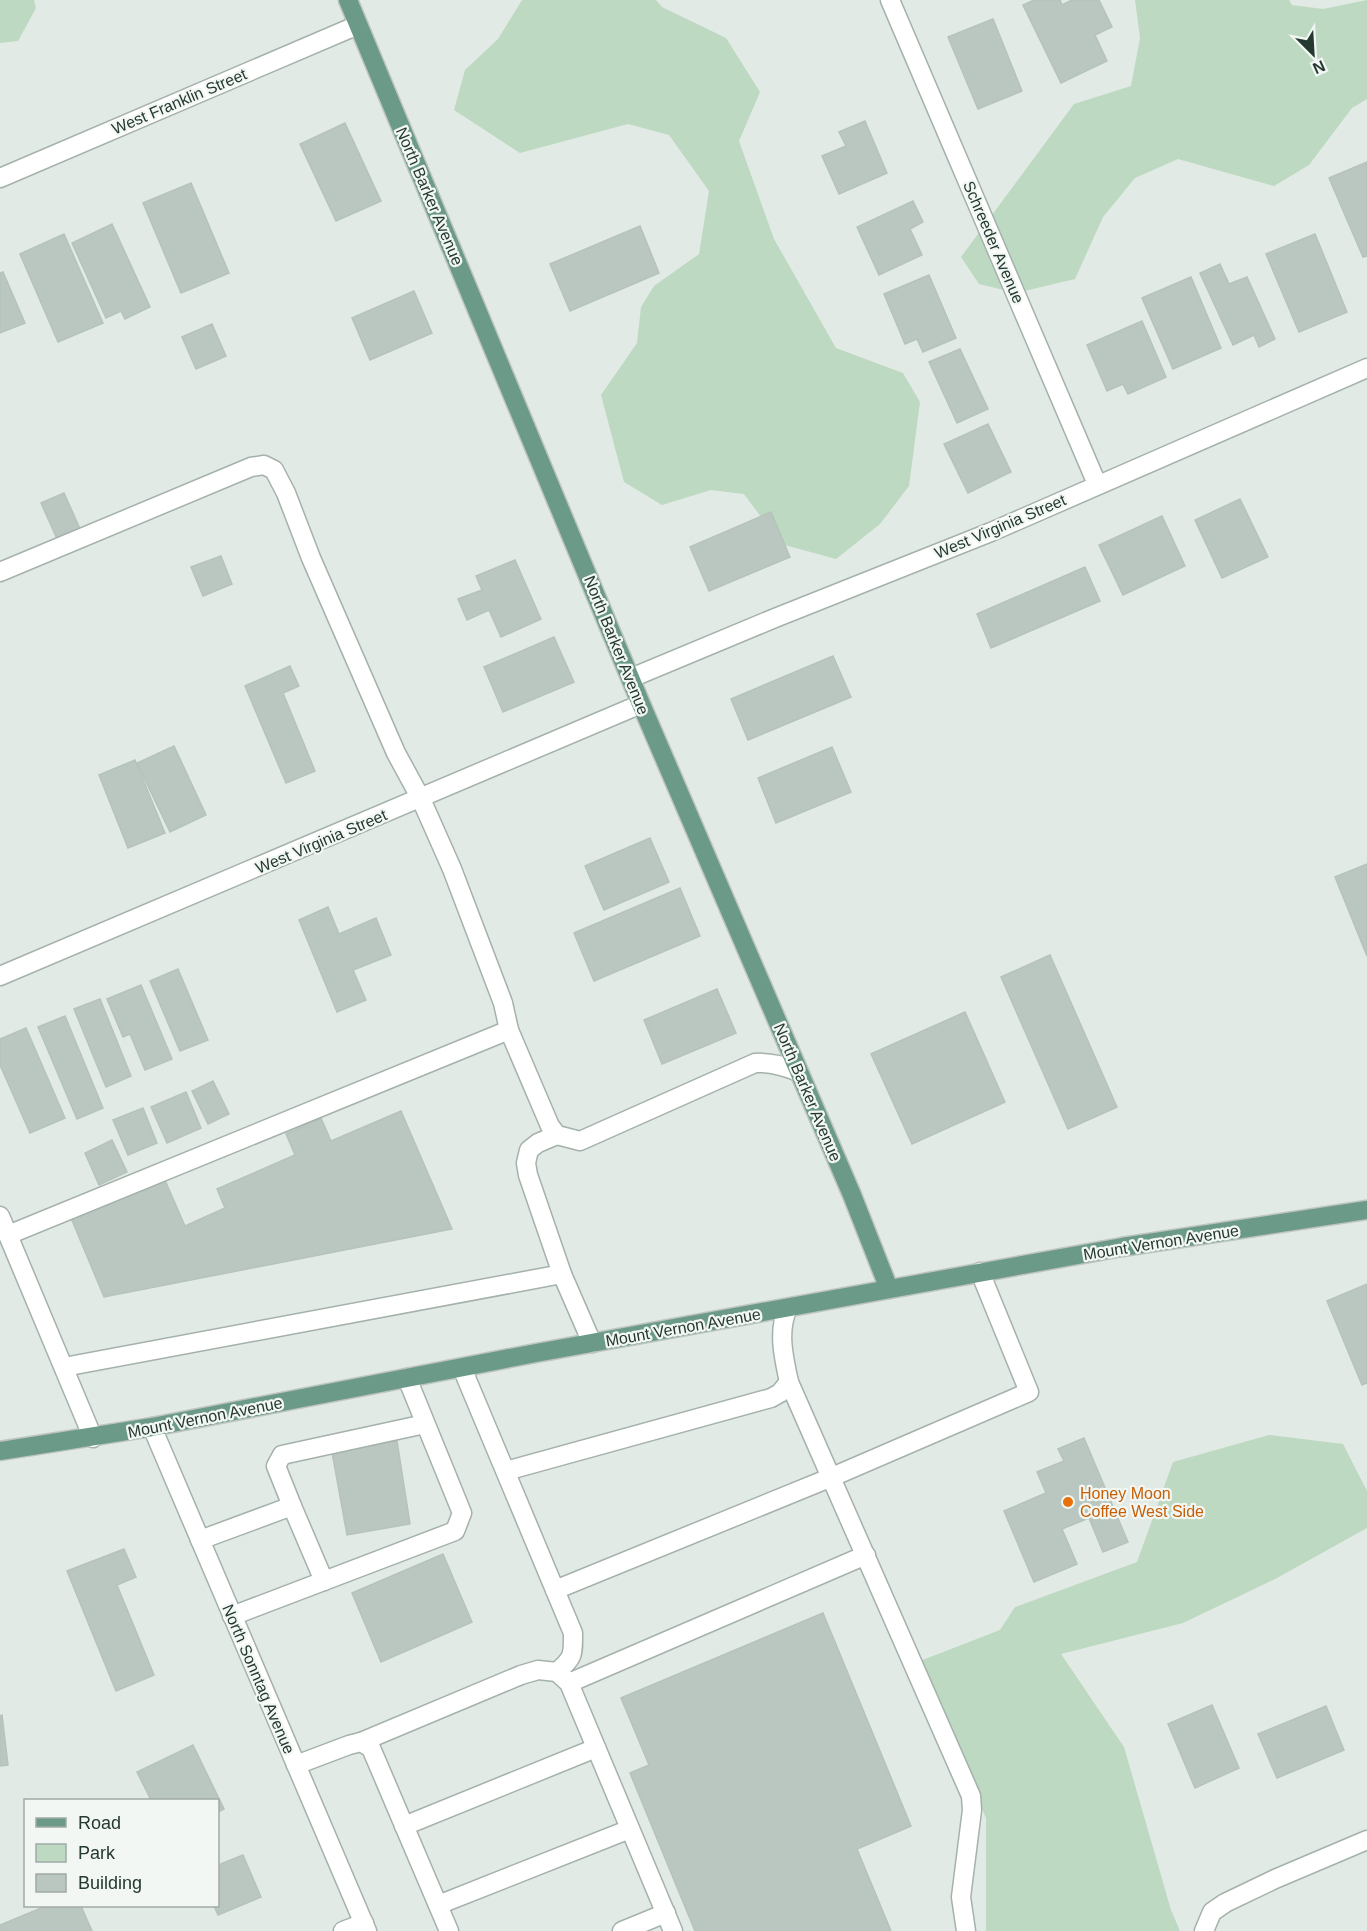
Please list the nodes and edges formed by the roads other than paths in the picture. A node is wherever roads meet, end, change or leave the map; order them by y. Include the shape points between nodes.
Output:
1 (348, 0) edge
2 (890, 0) edge
3 (358, 25) junction
4 (0, 178) edge
5 (1367, 368) edge
6 (1097, 484) junction
7 (0, 572) edge
8 (631, 678) junction
9 (641, 704) junction
10 (421, 799) junction
11 (0, 976) edge
12 (509, 1030) junction
13 (799, 1072) junction
14 (557, 1135) junction
15 (1367, 1210) edge
16 (0, 1216) edge
17 (8, 1235) junction
18 (980, 1272) junction
19 (562, 1274) junction
20 (889, 1289) junction
21 (788, 1308) junction
22 (592, 1343) junction
23 (64, 1367) junction
24 (462, 1368) junction
25 (407, 1378) junction
26 (789, 1382) junction
27 (425, 1424) junction
28 (152, 1427) junction
29 (93, 1438) junction
30 (0, 1451) edge
31 (506, 1471) junction
32 (832, 1477) junction
33 (292, 1506) junction
34 (200, 1540) junction
35 (866, 1555) junction
36 (324, 1581) junction
37 (555, 1590) junction
38 (232, 1616) junction
39 (563, 1678) junction
40 (361, 1742) junction
41 (596, 1748) junction
42 (296, 1765) junction
43 (404, 1826) junction
44 (630, 1829) junction
45 (1367, 1839) edge
46 (438, 1905) junction
47 (666, 1913) junction
48 (365, 1927) edge
49 (343, 1931) edge
50 (449, 1931) edge
51 (622, 1931) edge
52 (673, 1931) edge
53 (966, 1931) edge
54 (1204, 1931) edge

1 - 3 main road, North Barker Avenue
2 - 6 street, Schreeder Avenue
3 - 4 street, West Franklin Street
3 - 8 main road, North Barker Avenue
5 - 6 street, West Virginia Street
6 - 8 street, West Virginia Street
7 - 10 street via 251,467 264,465 274,470 392,742
8 - 9 main road, North Barker Avenue
9 - 10 street, West Virginia Street
9 - 13 main road, North Barker Avenue
10 - 11 street, West Virginia Street
10 - 12 street via 503,1002
12 - 14 street
12 - 17 street
13 - 14 street via 767,1062 755,1063 580,1141
13 - 20 main road, North Barker Avenue
14 - 19 street via 529,1150 526,1163
15 - 18 main road, Mount Vernon Avenue
16 - 17 street
17 - 23 street
18 - 20 main road, Mount Vernon Avenue
18 - 32 street via 1029,1392
19 - 22 street
19 - 23 street
20 - 21 main road, Mount Vernon Avenue
21 - 22 main road, Mount Vernon Avenue
21 - 26 street via 783,1320
22 - 24 main road, Mount Vernon Avenue
23 - 29 street
24 - 25 main road, Mount Vernon Avenue
24 - 31 street
25 - 27 street
25 - 28 main road, Mount Vernon Avenue
26 - 31 street via 771,1398
26 - 32 street
27 - 33 street via 282,1455 276,1466
27 - 36 street via 462,1513 455,1532
28 - 29 main road, Mount Vernon Avenue
28 - 34 street, North Sonntag Avenue
29 - 30 main road, Mount Vernon Avenue
31 - 37 street
32 - 35 street
32 - 37 street
33 - 34 street
33 - 36 street
34 - 38 street, North Sonntag Avenue
35 - 39 street
35 - 53 street via 970,1796 972,1810 961,1897
36 - 38 street
37 - 39 street via 573,1634 573,1648
38 - 42 street, North Sonntag Avenue
39 - 40 street via 538,1670 521,1675
39 - 41 street
40 - 42 street
40 - 43 street via 371,1748
41 - 43 street
41 - 44 street
42 - 48 street, North Sonntag Avenue
43 - 46 street
44 - 46 street
44 - 47 street
45 - 54 street via 1225,1903 1212,1912
46 - 50 street
47 - 51 street
47 - 52 street
48 - 49 street

